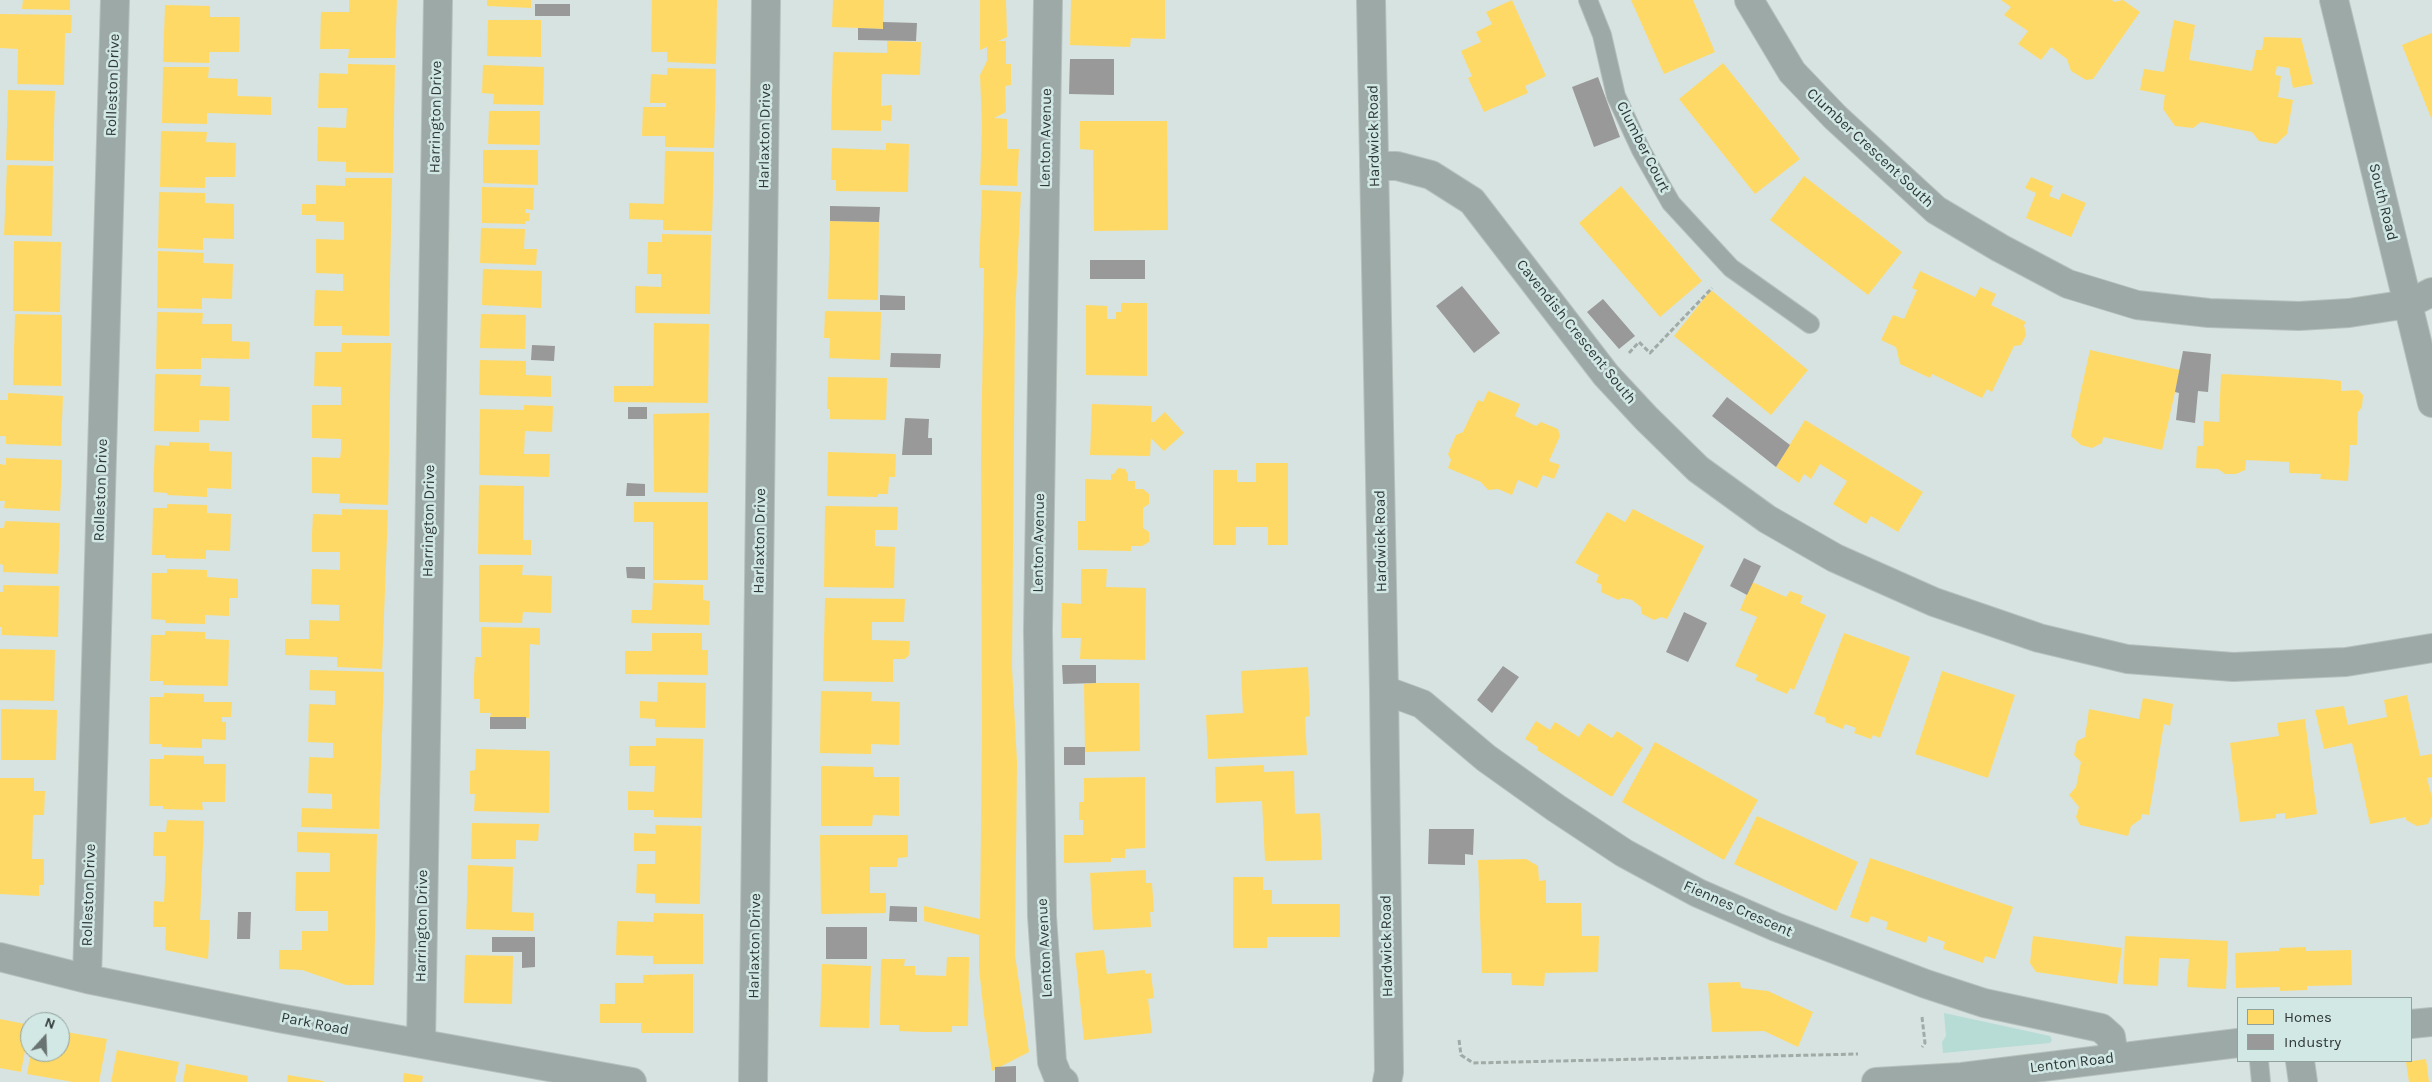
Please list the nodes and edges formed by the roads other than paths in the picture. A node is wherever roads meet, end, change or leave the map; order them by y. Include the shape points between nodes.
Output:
1 (115, 0) edge
2 (438, 0) edge
3 (766, 0) edge
4 (1048, 0) edge
5 (1371, 0) edge
6 (1588, 0) edge
7 (1749, 0) edge
8 (2334, 0) edge
9 (1374, 166) junction
10 (2432, 292) edge
11 (2408, 304) junction
12 (1810, 324) dead end
13 (2432, 403) edge
14 (2432, 648) edge
15 (1384, 690) junction
16 (0, 957) edge
17 (87, 979) junction
18 (2432, 1022) edge
19 (2412, 1024) edge
20 (420, 1043) junction
21 (2237, 1043) edge
22 (2114, 1057) junction
23 (2259, 1062) edge
24 (2300, 1062) edge
25 (1962, 1080) edge
26 (632, 1082) edge
27 (752, 1082) edge
28 (1064, 1082) edge
29 (1387, 1082) edge
30 (1876, 1082) edge
31 (2261, 1082) edge
32 (2302, 1082) edge

1 - 17 street, Rolleston Drive
2 - 20 street, Harrington Drive
3 - 27 street, Harlaxton Drive
4 - 28 street, Lenton Avenue via 1038,631 1042,916 1052,1062 1058,1077
5 - 9 street, Hardwick Road
6 - 12 lane, Clumber Court via 1602,35 1616,96 1641,150 1672,203 1731,268
7 - 11 street, Clumber Crescent South via 1792,72 1914,191 1944,215 2068,284 2137,304 2209,313 2299,316
8 - 11 street, South Road
9 - 14 street, Cavendish Crescent South via 1397,166 1431,176 1472,201 1606,375 1646,418 1698,468 1767,519 1835,558 1934,602 2039,638 2127,659 2232,667 2346,662
9 - 15 street, Hardwick Road
10 - 11 street, Clumber Crescent South
11 - 13 street, South Road
15 - 22 street, Fiennes Crescent via 1422,704 1486,758 1624,853 1698,893 1926,984 1984,1003 2101,1028 2111,1037
15 - 29 street, Hardwick Road
16 - 17 street, Park Road
17 - 20 street, Park Road
18 - 19 street
20 - 26 street, Park Road
21 - 22 street, Lenton Road
22 - 25 street, Lenton Road
23 - 31 lane
24 - 32 street
25 - 30 street, Lenton Road

